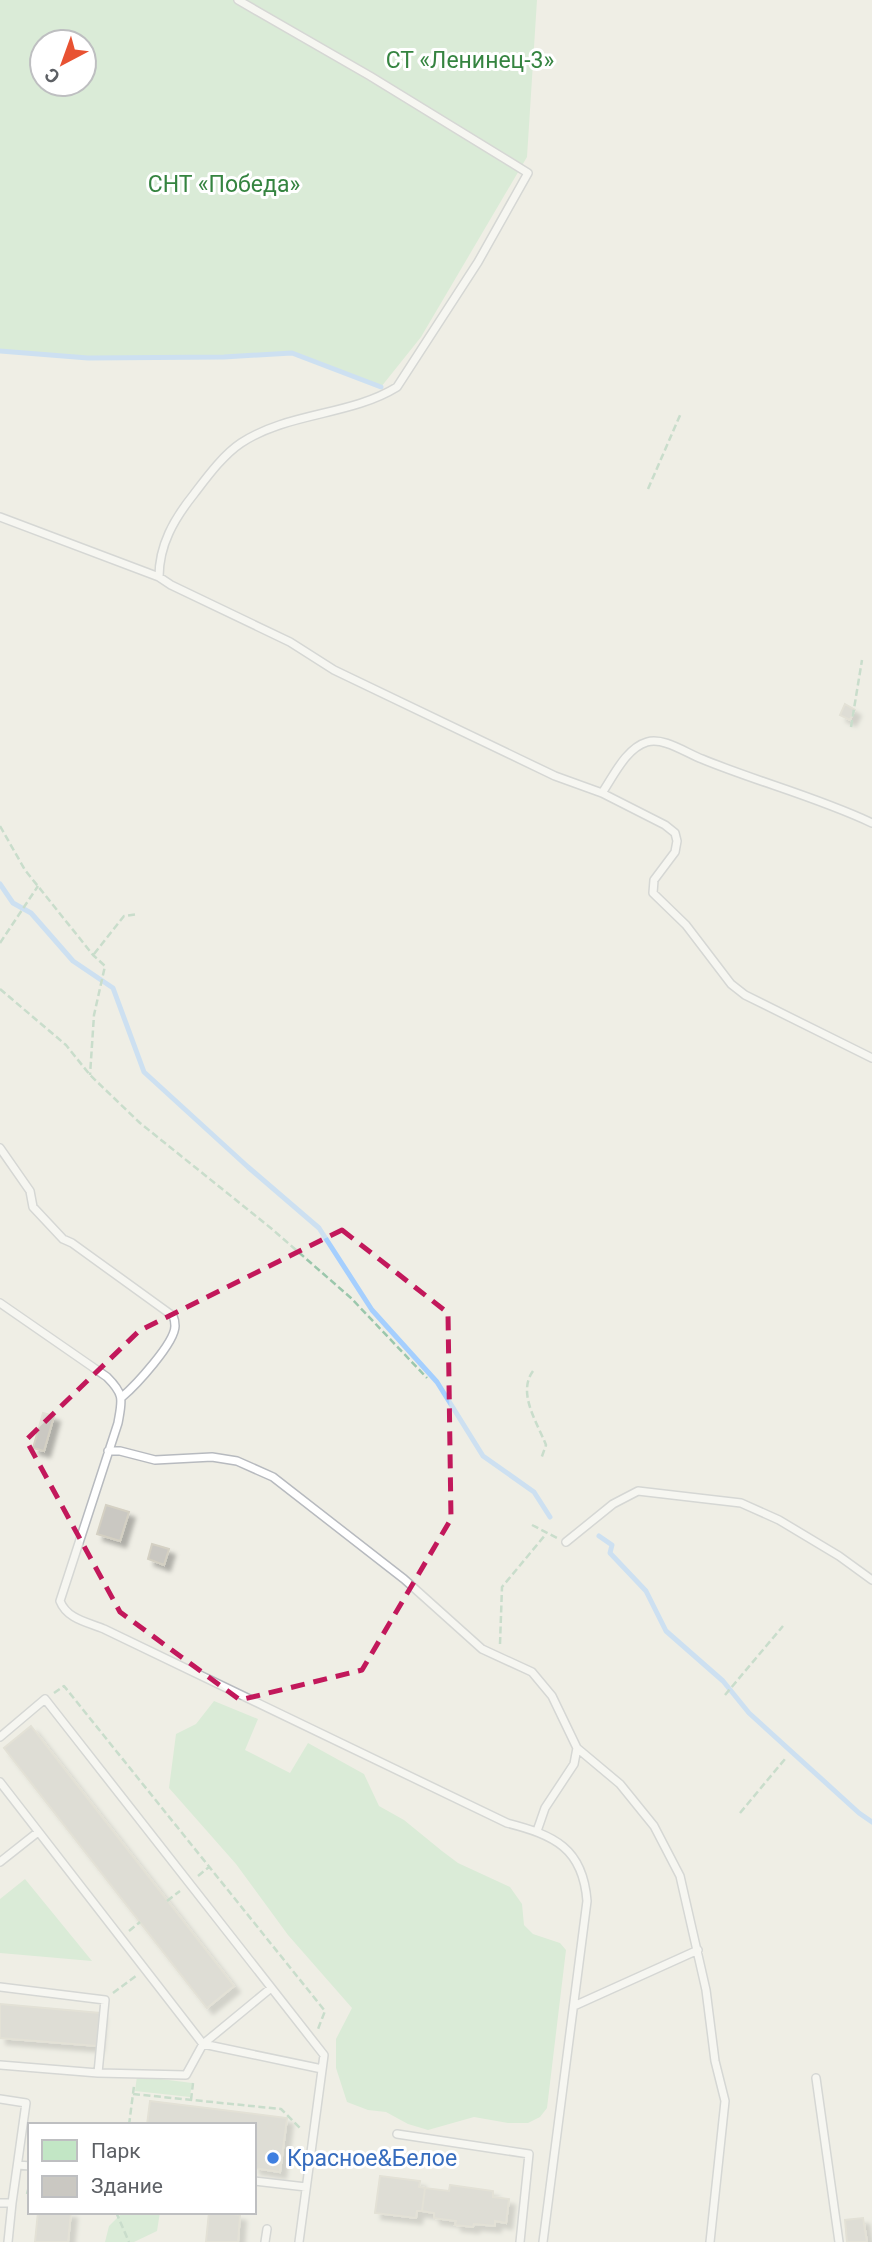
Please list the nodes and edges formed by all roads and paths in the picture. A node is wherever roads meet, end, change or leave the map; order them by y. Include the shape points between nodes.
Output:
1 (238, 0) edge
2 (681, 413) dead end
3 (648, 489) dead end
4 (0, 517) edge
5 (159, 577) junction
6 (862, 660) dead end
7 (850, 727) dead end
8 (602, 793) junction
9 (872, 823) edge
10 (0, 826) edge
11 (38, 886) junction
12 (138, 914) dead end
13 (0, 943) edge
14 (93, 955) junction
15 (0, 989) edge
16 (872, 1058) edge
17 (90, 1075) junction
18 (0, 1148) edge
19 (0, 1303) edge
20 (533, 1371) dead end
21 (427, 1378) dead end
22 (122, 1397) junction
23 (108, 1451) junction
24 (541, 1459) dead end
25 (532, 1525) dead end
26 (566, 1542) dead end
27 (872, 1580) edge
28 (783, 1626) dead end
29 (499, 1658) junction
30 (726, 1695) dead end
31 (45, 1699) junction
32 (0, 1737) edge
33 (577, 1748) junction
34 (785, 1759) dead end
35 (0, 1782) edge
36 (740, 1813) dead end
37 (537, 1831) junction
38 (38, 1832) junction
39 (0, 1862) edge
40 (698, 1950) junction
41 (144, 1970) junction
42 (0, 1987) edge
43 (271, 1988) junction
44 (105, 2000) junction
45 (574, 2006) junction
46 (313, 2041) junction
47 (203, 2044) junction
48 (0, 2065) edge
49 (322, 2069) junction
50 (98, 2073) junction
51 (136, 2073) junction
52 (816, 2078) dead end
53 (133, 2094) junction
54 (0, 2099) edge
55 (129, 2123) edge
56 (397, 2134) dead end
57 (312, 2140) junction
58 (18, 2165) junction
59 (28, 2166) edge
60 (256, 2181) edge
61 (306, 2187) junction
62 (0, 2203) edge
63 (12, 2203) junction
64 (117, 2214) edge
65 (267, 2229) dead end
66 (8, 2242) edge
67 (129, 2242) edge
68 (265, 2242) edge
69 (299, 2242) edge
70 (520, 2242) edge
71 (543, 2242) edge
72 (710, 2242) edge
73 (839, 2242) edge

1 - 5 lane via 528,173 478,262 397,387 377,399 270,428 239,444 176,516 161,551
2 - 3 path
4 - 5 lane
5 - 8 lane via 290,642 334,670 555,776
6 - 7 path
8 - 9 lane via 639,745 662,742
8 - 16 lane via 675,833 675,852 654,880 653,894 686,925 731,984
10 - 11 path
11 - 13 path
11 - 14 path
12 - 14 path via 124,916
14 - 17 path via 105,966 94,1016
15 - 17 path via 66,1045
17 - 21 path via 140,1123 351,1298
18 - 22 lane via 30,1191 33,1207 63,1239 173,1316 174,1333 149,1370
19 - 22 lane via 107,1377
20 - 24 path via 527,1379 526,1397 546,1445
22 - 23 lane
23 - 29 lane via 155,1460 212,1457 237,1461 273,1477 404,1579 482,1649
23 - 37 lane via 60,1601 71,1616 506,1823
25 - 29 path via 546,1534 502,1587
26 - 27 lane via 613,1504 638,1491 741,1503 779,1520
28 - 30 path
29 - 33 lane via 532,1672 552,1696
31 - 32 lane
31 - 43 lane
31 - 46 path via 64,1686 325,2011
33 - 37 lane via 574,1764 545,1808
33 - 40 lane via 620,1784 654,1826 680,1876
34 - 36 path
35 - 38 lane
37 - 45 lane via 579,1863 586,1880
38 - 39 lane
38 - 41 lane
40 - 45 lane
40 - 72 lane via 725,2101
41 - 44 path
41 - 47 lane
42 - 44 lane
43 - 46 lane
43 - 47 lane
44 - 50 lane
45 - 71 lane
46 - 49 lane via 324,2055
47 - 49 lane
47 - 51 lane via 186,2075
48 - 50 lane
49 - 57 lane
50 - 51 lane
51 - 53 path
52 - 73 lane
53 - 55 path
53 - 57 path via 281,2109
54 - 58 lane via 26,2103
56 - 70 lane via 529,2154
57 - 61 lane
58 - 59 lane
58 - 63 lane
60 - 61 lane
61 - 69 lane
62 - 63 lane
63 - 66 lane
64 - 67 path
65 - 68 lane

